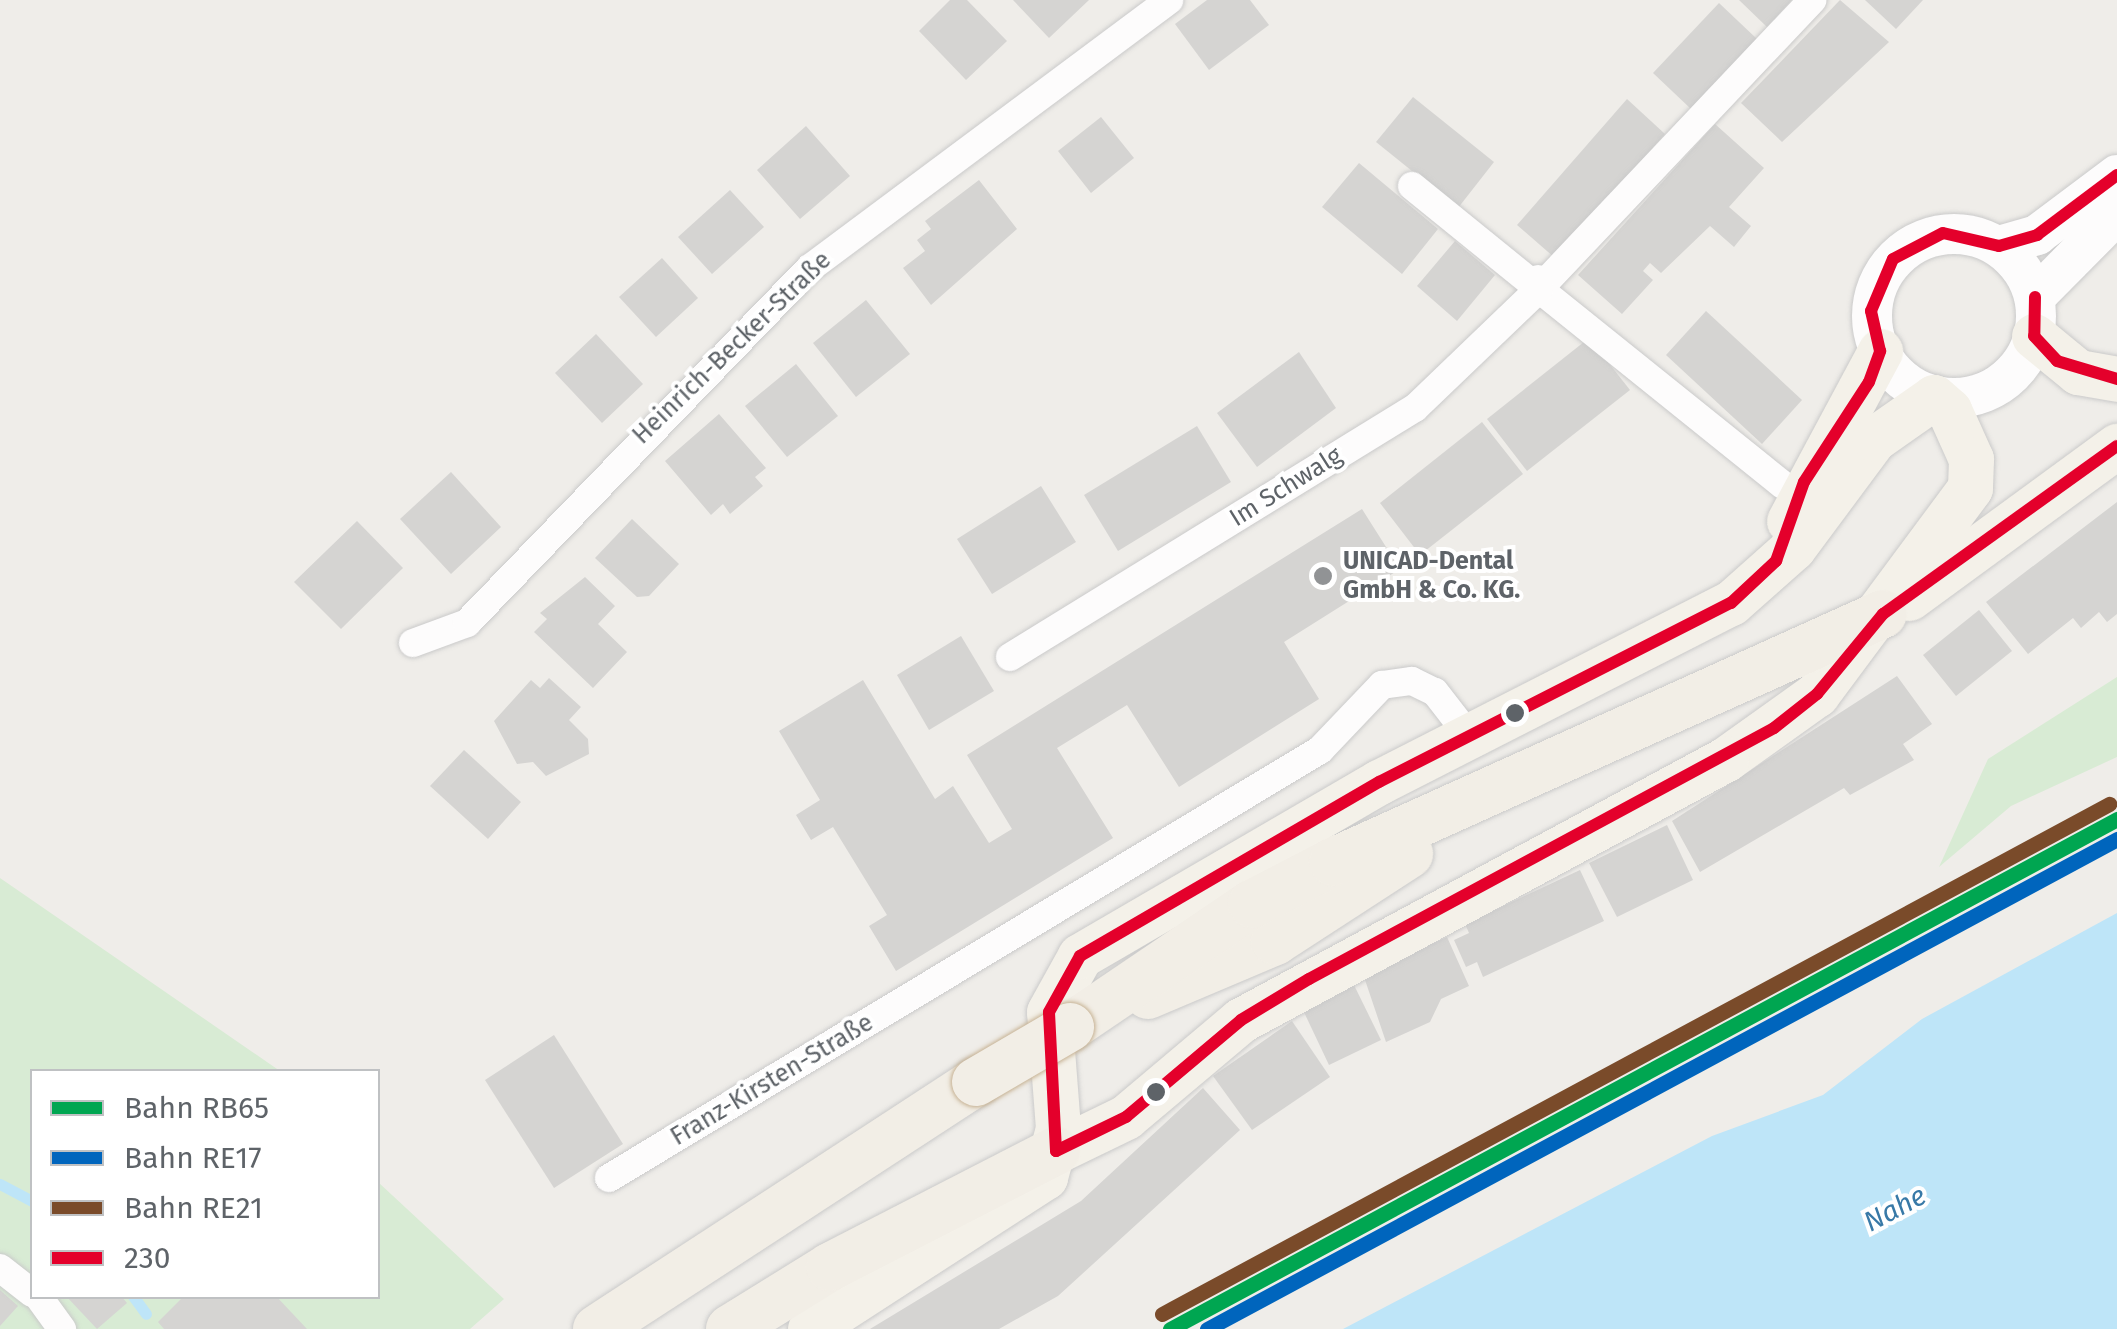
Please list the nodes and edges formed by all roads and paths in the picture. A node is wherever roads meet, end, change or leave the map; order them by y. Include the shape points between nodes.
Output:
1 (1169, 0) edge
2 (1812, 0) edge
3 (2117, 175) edge
4 (1412, 186) dead end
5 (2117, 214) edge
6 (1999, 246) junction
7 (1539, 284) junction
8 (2034, 317) junction
9 (1880, 351) junction
10 (2117, 379) edge
11 (1934, 397) junction
12 (2117, 446) edge
13 (1783, 485) dead end
14 (1776, 561) junction
15 (1883, 614) junction
16 (413, 643) dead end
17 (1010, 657) dead end
18 (1473, 741) junction
19 (1056, 1151) junction
20 (609, 1178) dead end
21 (0, 1268) edge
22 (30, 1290) edge
23 (39, 1299) edge
24 (62, 1329) edge
25 (597, 1329) edge
26 (730, 1329) edge
27 (810, 1329) edge

1 - 16 street, Heinrich-Becker-Straße via 810,268 467,623
2 - 7 street, Im Schwalg
3 - 6 main road via 2037,235
4 - 7 street
5 - 8 main road
6 - 8 main road
6 - 9 main road via 1944,233 1893,259 1871,311
7 - 13 street
7 - 17 street, Im Schwalg via 1416,408
8 - 10 main road via 2078,372
8 - 11 main road via 2024,360 1986,392
9 - 11 main road via 1908,385
9 - 14 main road via 1804,482
11 - 14 main road via 1874,439
11 - 15 main road via 1962,429 1970,488
12 - 15 main road
14 - 18 main road via 1731,603
15 - 19 main road via 1818,694 1774,728 1308,980 1241,1020 1126,1117
15 - 25 highway, bridge via 1252,904 1093,1014 976,1082
18 - 19 main road via 1379,782 1080,956 1049,1012
18 - 20 street, Franz-Kirsten-Straße via 1435,692 1412,681 1382,686 1320,750
19 - 26 highway via 830,1266
19 - 27 main road via 1026,1197
21 - 22 street
23 - 24 street

